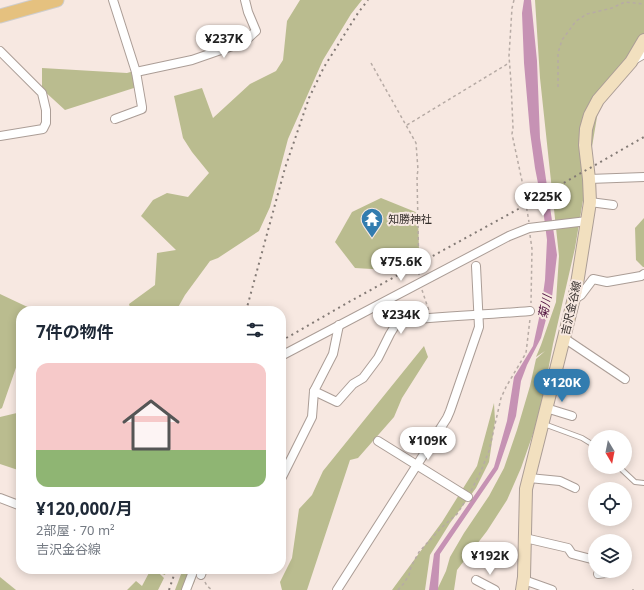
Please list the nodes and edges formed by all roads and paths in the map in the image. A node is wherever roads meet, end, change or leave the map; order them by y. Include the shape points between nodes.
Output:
1 (57, 0) edge
2 (113, 0) edge
3 (245, 0) edge
4 (514, 0) edge
5 (644, 4) edge
6 (0, 16) edge
7 (644, 40) edge
8 (0, 51) edge
9 (644, 54) edge
10 (631, 62) junction
11 (371, 63) dead end
12 (509, 63) junction
13 (136, 72) junction
14 (558, 88) dead end
15 (115, 118) dead end
16 (407, 125) junction
17 (0, 136) edge
18 (644, 177) edge
19 (589, 179) junction
20 (590, 202) junction
21 (613, 205) dead end
22 (587, 221) junction
23 (529, 228) junction
24 (476, 266) dead end
25 (644, 274) edge
26 (420, 284) junction
27 (573, 300) junction
28 (530, 311) junction
29 (479, 315) junction
30 (427, 318) junction
31 (339, 325) junction
32 (564, 338) junction
33 (286, 353) edge
34 (625, 379) dead end
35 (314, 391) junction
36 (546, 408) junction
37 (572, 416) dead end
38 (542, 424) junction
39 (378, 441) dead end
40 (588, 442) edge
41 (417, 465) junction
42 (286, 469) edge
43 (626, 474) edge
44 (529, 478) junction
45 (644, 483) edge
46 (575, 488) dead end
47 (468, 497) junction
48 (0, 498) edge
49 (16, 504) edge
50 (525, 538) junction
51 (588, 558) edge
52 (192, 574) edge
53 (203, 574) edge
54 (476, 580) dead end
55 (523, 585) edge
56 (186, 590) edge
57 (212, 590) edge
58 (337, 590) edge
59 (398, 590) edge
60 (495, 590) edge
61 (552, 590) edge

1 - 6 main road
2 - 13 street
3 - 13 street via 256,31 244,42 192,60
4 - 12 path
5 - 14 path via 625,2 587,14 576,21 562,40 558,53
7 - 10 main road, 吉沢金谷線
8 - 17 street via 42,93 46,110 46,123 43,129
9 - 10 street
10 - 19 main road, 吉沢金谷線 via 598,100 590,114 585,145
11 - 16 path
12 - 16 path
12 - 23 path via 512,134
13 - 15 street via 142,109
16 - 26 path via 416,142
18 - 19 street
19 - 20 main road, 吉沢金谷線
20 - 21 street
20 - 22 main road, 吉沢金谷線
22 - 23 street
22 - 27 main road, 吉沢金谷線
23 - 26 street via 509,236
23 - 28 path via 532,249
24 - 29 street
25 - 27 street via 607,282 593,279 581,295
26 - 30 path via 429,310
26 - 31 street
27 - 32 main road, 吉沢金谷線
28 - 29 street
28 - 47 path via 526,353 501,398 489,451
29 - 30 street
29 - 41 street via 476,338 450,411
30 - 35 street via 398,321 378,358 363,378 353,384 337,402
31 - 33 street
31 - 35 street via 333,354
32 - 34 street
32 - 36 main road, 吉沢金谷線
35 - 42 street via 312,417
36 - 37 street
36 - 38 main road, 吉沢金谷線
38 - 40 lane
38 - 44 main road, 吉沢金谷線
39 - 41 street
41 - 47 street
41 - 58 street
43 - 45 lane via 634,482
44 - 46 street via 560,481
44 - 50 main road, 吉沢金谷線 via 526,489
47 - 59 path via 458,514 419,552 409,575
48 - 49 street
50 - 51 street via 568,548 572,554
50 - 55 main road, 吉沢金谷線
52 - 56 street
53 - 57 path via 207,586
54 - 60 street
55 - 61 street

